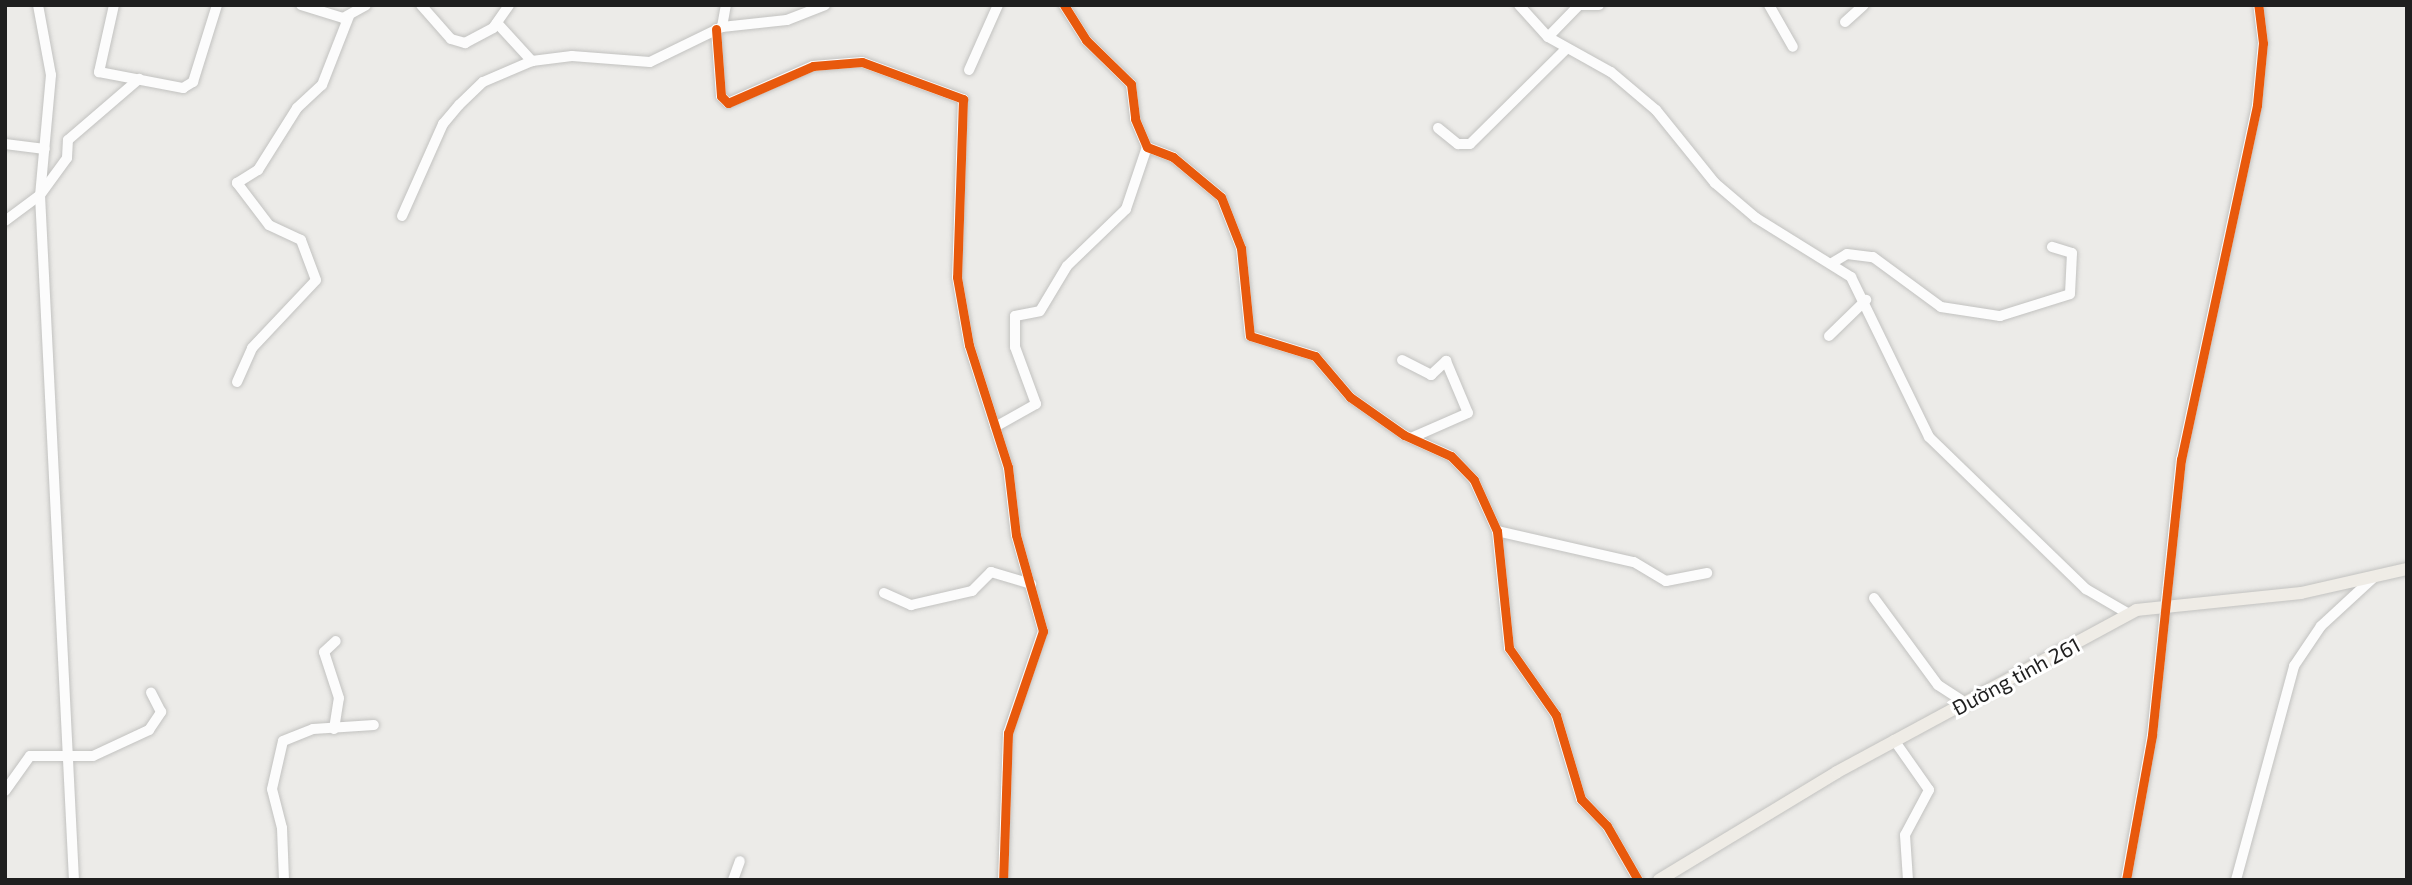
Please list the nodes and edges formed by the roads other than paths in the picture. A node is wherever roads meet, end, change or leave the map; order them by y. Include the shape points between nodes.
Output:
1 (38, 5) edge
2 (114, 5) edge
3 (217, 5) edge
4 (301, 5) edge
5 (366, 5) edge
6 (421, 5) edge
7 (509, 5) edge
8 (726, 5) edge
9 (825, 5) edge
10 (998, 5) edge
11 (1064, 5) edge
12 (1519, 5) edge
13 (1580, 5) edge
14 (1599, 5) edge
15 (1769, 5) edge
16 (1864, 5) edge
17 (2258, 5) edge
18 (349, 16) junction
19 (1845, 22) dead end
20 (497, 23) junction
21 (719, 28) junction
22 (1548, 37) junction
23 (1793, 47) dead end
24 (1567, 48) junction
25 (532, 61) junction
26 (969, 70) dead end
27 (139, 79) junction
28 (1438, 128) dead end
29 (5, 144) edge
30 (1147, 147) junction
31 (45, 149) junction
32 (40, 195) junction
33 (402, 216) dead end
34 (5, 220) edge
35 (2052, 247) dead end
36 (1832, 263) junction
37 (1866, 300) junction
38 (1829, 337) dead end
39 (1402, 360) dead end
40 (237, 382) dead end
41 (995, 427) junction
42 (1412, 438) junction
43 (1497, 531) junction
44 (2407, 569) edge
45 (1707, 573) dead end
46 (2373, 578) junction
47 (1031, 584) junction
48 (884, 593) dead end
49 (1874, 598) dead end
50 (2166, 604) junction
51 (2129, 614) junction
52 (336, 640) dead end
53 (151, 692) dead end
54 (1966, 703) junction
55 (374, 725) dead end
56 (334, 729) junction
57 (1894, 740) junction
58 (68, 757) junction
59 (5, 791) edge
60 (740, 861) dead end
61 (74, 880) edge
62 (284, 880) edge
63 (733, 880) edge
64 (1003, 880) edge
65 (1637, 880) edge
66 (1659, 880) edge
67 (1909, 880) edge
68 (2126, 880) edge
69 (2236, 880) edge

1 - 31 street via 51,75
2 - 27 street via 99,72
3 - 27 street via 189,87
4 - 18 street
5 - 18 street
6 - 20 street via 458,43 473,41
7 - 20 street
8 - 21 street
9 - 21 street via 787,20
10 - 26 street
11 - 30 street via 1086,40 1131,84 1135,119
12 - 22 street
13 - 14 street
13 - 22 street
15 - 23 street
16 - 19 street
17 - 50 street via 2263,43 2257,105 2180,460
18 - 40 street via 334,41 322,85 297,108 258,170 237,183 269,225 302,240 316,280 252,348
20 - 25 street
21 - 25 street via 650,62 572,56
21 - 41 street via 721,96 728,103 813,66 862,62 964,99 957,277 969,345
22 - 24 street
24 - 28 street via 1470,144 1458,144
24 - 36 street via 1611,72 1656,110 1715,183 1756,218
25 - 33 street via 483,82 459,104 439,133
27 - 32 street via 68,140 67,158
29 - 31 street
30 - 41 street via 1123,213 1067,265 1040,311 1015,316 1015,348 1037,400
30 - 42 street via 1173,157 1221,197 1241,248 1250,336 1315,356 1350,397
31 - 32 street
32 - 34 street
32 - 58 street
35 - 36 street via 2072,253 2070,294 2000,316 1941,307 1872,257 1847,254
36 - 37 street
37 - 38 street
37 - 51 street via 1934,443 2086,589
39 - 42 street via 1431,375 1446,361 1468,413
41 - 47 street
42 - 43 street via 1462,467 1484,496
43 - 45 street via 1634,562 1667,581 1680,583
43 - 65 street via 1509,648 1556,715 1581,799 1607,826
44 - 46 main road, Đường tỉnh 261
46 - 50 main road, Đường tỉnh 261 via 2270,598
46 - 69 street via 2321,626 2294,666
47 - 48 street via 991,572 972,591 911,605
47 - 64 street via 1043,631 1008,733
49 - 54 street via 1938,685
50 - 51 main road, Đường tỉnh 261
50 - 68 street
51 - 54 main road, Đường tỉnh 261
52 - 56 street via 324,652 339,698
53 - 58 street via 161,712 149,730 93,755
54 - 57 main road, Đường tỉnh 261
55 - 56 street
56 - 62 street via 289,737 280,748 272,789 282,828
57 - 66 main road, Đường tỉnh 261
57 - 67 street via 1929,790 1905,835
58 - 59 street via 27,757
58 - 61 street
60 - 63 street

